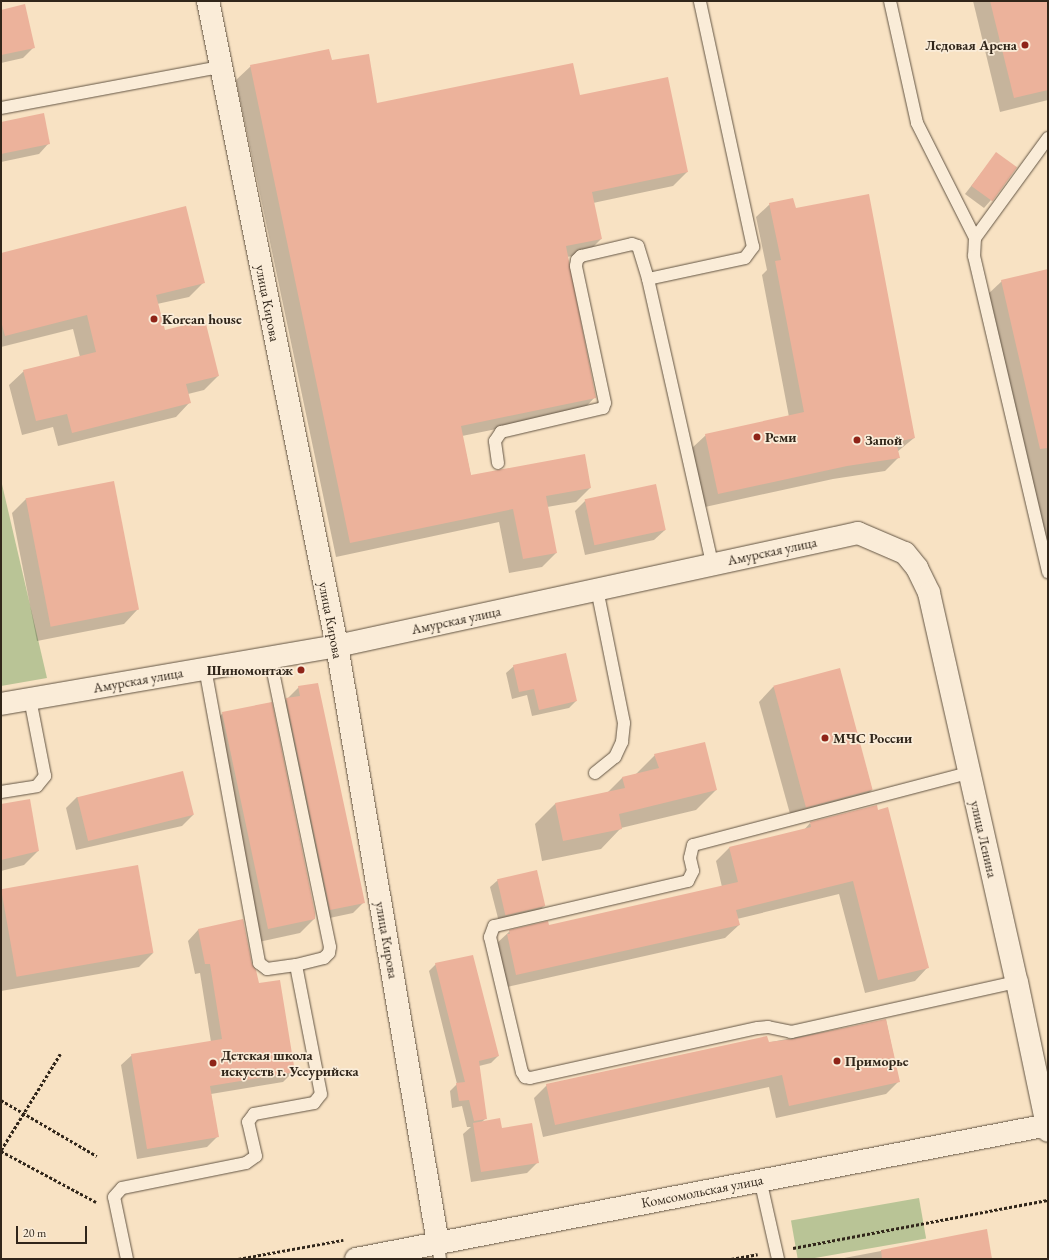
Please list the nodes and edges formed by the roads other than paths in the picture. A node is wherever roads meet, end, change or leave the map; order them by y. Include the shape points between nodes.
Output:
1 (208, 1) edge
2 (700, 1) edge
3 (890, 1) edge
4 (220, 67) junction
5 (1, 108) edge
6 (1048, 138) edge
7 (975, 238) junction
8 (648, 279) junction
9 (498, 463) dead end
10 (905, 553) joint
11 (712, 563) junction
12 (1048, 572) edge
13 (597, 589) junction
14 (337, 646) junction
15 (270, 657) junction
16 (205, 668) junction
17 (30, 699) junction
18 (1, 704) edge
19 (595, 773) dead end
20 (968, 774) junction
21 (1, 792) edge
22 (296, 965) junction
23 (1017, 982) junction
24 (1048, 1127) edge
25 (760, 1179) junction
26 (439, 1251) edge
27 (777, 1255) edge
28 (127, 1259) edge
29 (356, 1259) edge

1 - 4 main road, улица Кирова
2 - 8 lane via 753,247 745,258
3 - 7 lane via 917,123
4 - 5 lane
4 - 14 main road, улица Кирова
6 - 7 lane
7 - 12 lane via 974,256
8 - 9 lane via 641,251 632,244 581,256 577,260 576,266 605,403 597,411 501,432 495,441
8 - 11 lane
10 - 11 main road, Амурская улица via 858,533
10 - 20 main road, улица Ленина via 917,568 929,593
11 - 13 main road, Амурская улица
13 - 14 main road, Амурская улица
13 - 19 lane via 624,723 622,742 615,756
14 - 15 main road, Амурская улица
14 - 26 main road, улица Кирова
15 - 16 main road, Амурская улица
15 - 22 lane via 330,947 324,958
16 - 17 main road, Амурская улица
16 - 22 lane via 259,963 267,970
17 - 18 main road, Амурская улица
17 - 21 lane via 45,776 37,786
20 - 23 main road, улица Ленина
20 - 23 lane via 694,845 690,858 693,871 688,881 494,926 490,936 522,1072 525,1077 530,1078 758,1028 768,1027 791,1032
22 - 28 lane via 321,1094 314,1103 254,1114 248,1122 256,1156 246,1163 122,1188 114,1198
23 - 24 main road, улица Ленина
24 - 25 main road, Комсомольская улица
25 - 26 main road, Комсомольская улица
25 - 27 lane
26 - 29 main road, Комсомольская улица

